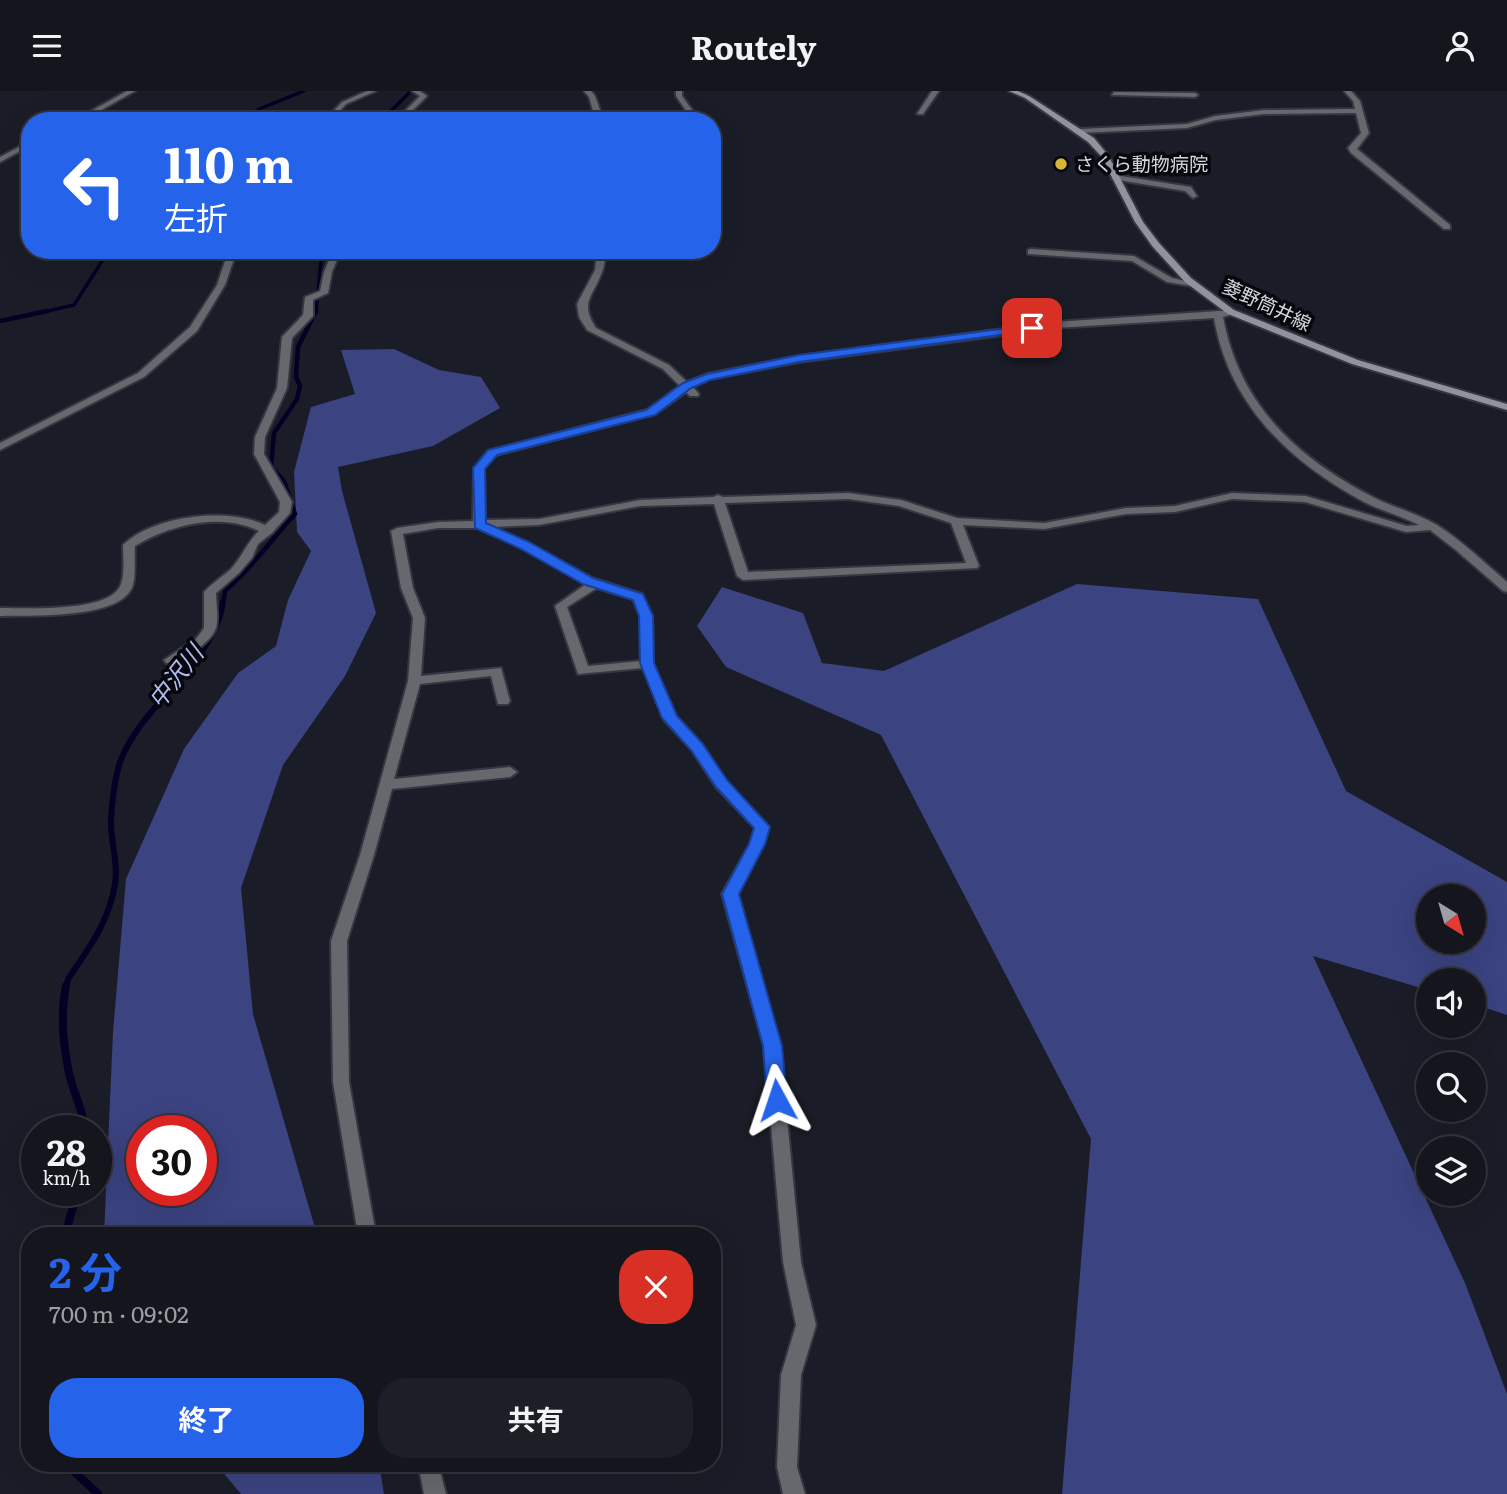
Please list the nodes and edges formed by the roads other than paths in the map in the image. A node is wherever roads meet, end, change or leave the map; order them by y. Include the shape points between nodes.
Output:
1 (132, 91) edge
2 (373, 91) edge
3 (415, 91) edge
4 (587, 91) edge
5 (679, 91) edge
6 (936, 91) edge
7 (1012, 91) edge
8 (1347, 91) edge
9 (1193, 93) edge
10 (1027, 94) edge
11 (1114, 94) dead end
12 (1202, 102) dead end
13 (1208, 110) dead end
14 (1360, 111) junction
15 (93, 112) edge
16 (336, 112) edge
17 (407, 112) edge
18 (597, 112) edge
19 (691, 112) edge
20 (920, 112) dead end
21 (1215, 117) junction
22 (1080, 131) junction
23 (21, 148) edge
24 (0, 160) edge
25 (1108, 165) junction
26 (1174, 165) dead end
27 (1115, 177) junction
28 (1193, 196) dead end
29 (1447, 227) dead end
30 (1031, 252) dead end
31 (230, 259) edge
32 (333, 259) edge
33 (600, 259) edge
34 (1191, 283) junction
35 (1231, 312) junction
36 (1218, 315) junction
37 (691, 390) junction
38 (1507, 407) edge
39 (0, 447) edge
40 (718, 498) junction
41 (956, 521) junction
42 (479, 525) junction
43 (1430, 527) junction
44 (268, 531) junction
45 (596, 583) junction
46 (1507, 588) edge
47 (0, 612) edge
48 (170, 660) dead end
49 (647, 663) junction
50 (414, 681) junction
51 (503, 701) dead end
52 (510, 772) dead end
53 (386, 785) junction
54 (366, 1227) edge
55 (430, 1472) edge
56 (435, 1494) edge
57 (794, 1494) edge

1 - 15 street
2 - 16 street via 344,103
3 - 17 street via 424,96
4 - 18 street
5 - 19 street
6 - 20 street
7 - 10 main road, 菱野筒井線
8 - 14 street
9 - 11 street
9 - 12 street
10 - 22 main road, 菱野筒井線
13 - 21 street
14 - 21 street
14 - 29 street via 1365,133 1354,151
21 - 22 street via 1187,126
22 - 25 main road, 菱野筒井線
23 - 24 street
25 - 26 street
25 - 27 main road, 菱野筒井線
27 - 28 street via 1188,188
27 - 34 main road, 菱野筒井線 via 1144,230
30 - 34 street via 1134,259 1170,280
31 - 39 street via 221,285 194,329 141,375
32 - 44 street via 324,293 308,299 308,316 287,337 282,388 260,437 261,463 286,502 284,513
33 - 37 street via 582,304 592,330 666,367
34 - 35 main road, 菱野筒井線
35 - 36 street
35 - 38 main road, 菱野筒井線 via 1355,362
36 - 37 street via 1032,328 799,359 707,377
36 - 43 street via 1242,390 1270,426 1326,475 1368,500
37 - 42 street via 650,412 492,453 479,468
40 - 41 street via 848,496 901,503
40 - 41 street via 743,576 973,566
40 - 42 street via 640,503 539,522
41 - 43 street via 1064,524 1232,496 1306,499 1406,529
42 - 45 street
42 - 50 street via 397,531 407,588 419,618
43 - 46 street
44 - 47 street via 244,520 223,519 156,532 129,545 127,586 111,602
44 - 48 street via 253,543 235,571 210,592 210,628 200,642
45 - 49 street via 638,597 646,616
45 - 49 street via 561,606 583,671
49 - 57 street via 670,718 697,747 721,784 762,827 730,894 772,1046 792,1262 806,1325 791,1375 787,1467
50 - 51 street via 496,671
50 - 53 street
52 - 53 street
53 - 54 street via 339,941 341,1083
55 - 56 street

